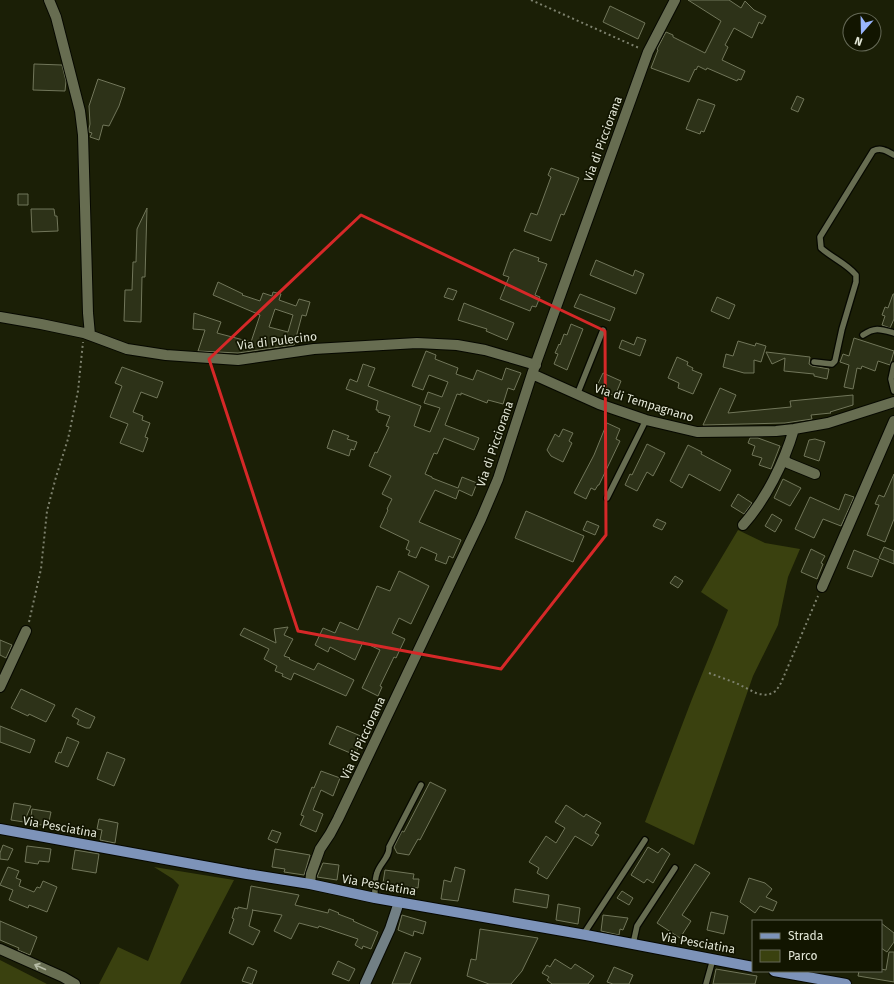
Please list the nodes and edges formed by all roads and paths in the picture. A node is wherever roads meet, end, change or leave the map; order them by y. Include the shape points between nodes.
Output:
1 (49, 0) edge
2 (531, 0) edge
3 (676, 0) edge
4 (648, 52) junction
5 (894, 155) edge
6 (0, 317) edge
7 (604, 330) dead end
8 (894, 333) edge
9 (87, 334) junction
10 (863, 335) dead end
11 (814, 362) dead end
12 (894, 365) edge
13 (534, 369) junction
14 (894, 390) edge
15 (577, 395) junction
16 (894, 402) edge
17 (646, 420) junction
18 (894, 421) edge
19 (794, 429) junction
20 (784, 459) junction
21 (815, 474) dead end
22 (607, 498) dead end
23 (743, 525) dead end
24 (822, 587) joint
25 (26, 631) joint
26 (709, 673) dead end
27 (0, 686) edge
28 (421, 785) dead end
29 (0, 829) edge
30 (645, 840) dead end
31 (675, 868) dead end
32 (310, 884) junction
33 (375, 898) junction
34 (399, 902) junction
35 (583, 935) junction
36 (633, 944) junction
37 (0, 949) edge
38 (713, 959) junction
39 (752, 967) edge
40 (778, 972) edge
41 (812, 981) edge
42 (75, 984) edge
43 (365, 984) edge
44 (706, 984) edge
45 (846, 984) edge

1 - 9 street via 56,17 80,111 83,135
2 - 4 path
3 - 4 street, Via di Picciorana
4 - 13 street, Via di Picciorana
5 - 11 lane via 885,150 874,151 820,237 821,248 851,269 856,275 856,282 834,361 832,364
6 - 9 street, Via di Pulecino
7 - 15 lane
8 - 10 lane via 879,329
9 - 13 street, Via di Pulecino via 127,349 166,355 238,360 321,348 417,342 456,345 485,350
9 - 25 path via 68,439 47,511 41,569
12 - 14 lane
13 - 15 street, Via di Tempagnano
13 - 32 street, Via di Picciorana via 498,479 481,519 341,813 320,848
15 - 17 street, Via di Tempagnano
16 - 19 street, Via di Tempagnano via 828,423
17 - 19 street, Via di Tempagnano via 697,432
17 - 22 lane
18 - 24 street
19 - 20 street
20 - 21 street
20 - 23 street via 756,510
24 - 26 path via 776,691 768,695 758,694
25 - 27 street
28 - 33 lane via 377,872
29 - 32 main road, Via Pesciatina
30 - 35 lane
31 - 36 lane via 638,926
32 - 33 main road, Via Pesciatina
33 - 34 main road, Via Pesciatina
34 - 35 main road, Via Pesciatina
34 - 43 street via 390,929
35 - 36 main road, Via Pesciatina
36 - 38 main road, Via Pesciatina
42 -> 37 street
38 - 39 main road, Via Pesciatina
38 - 44 lane
40 - 41 main road
41 - 45 main road

